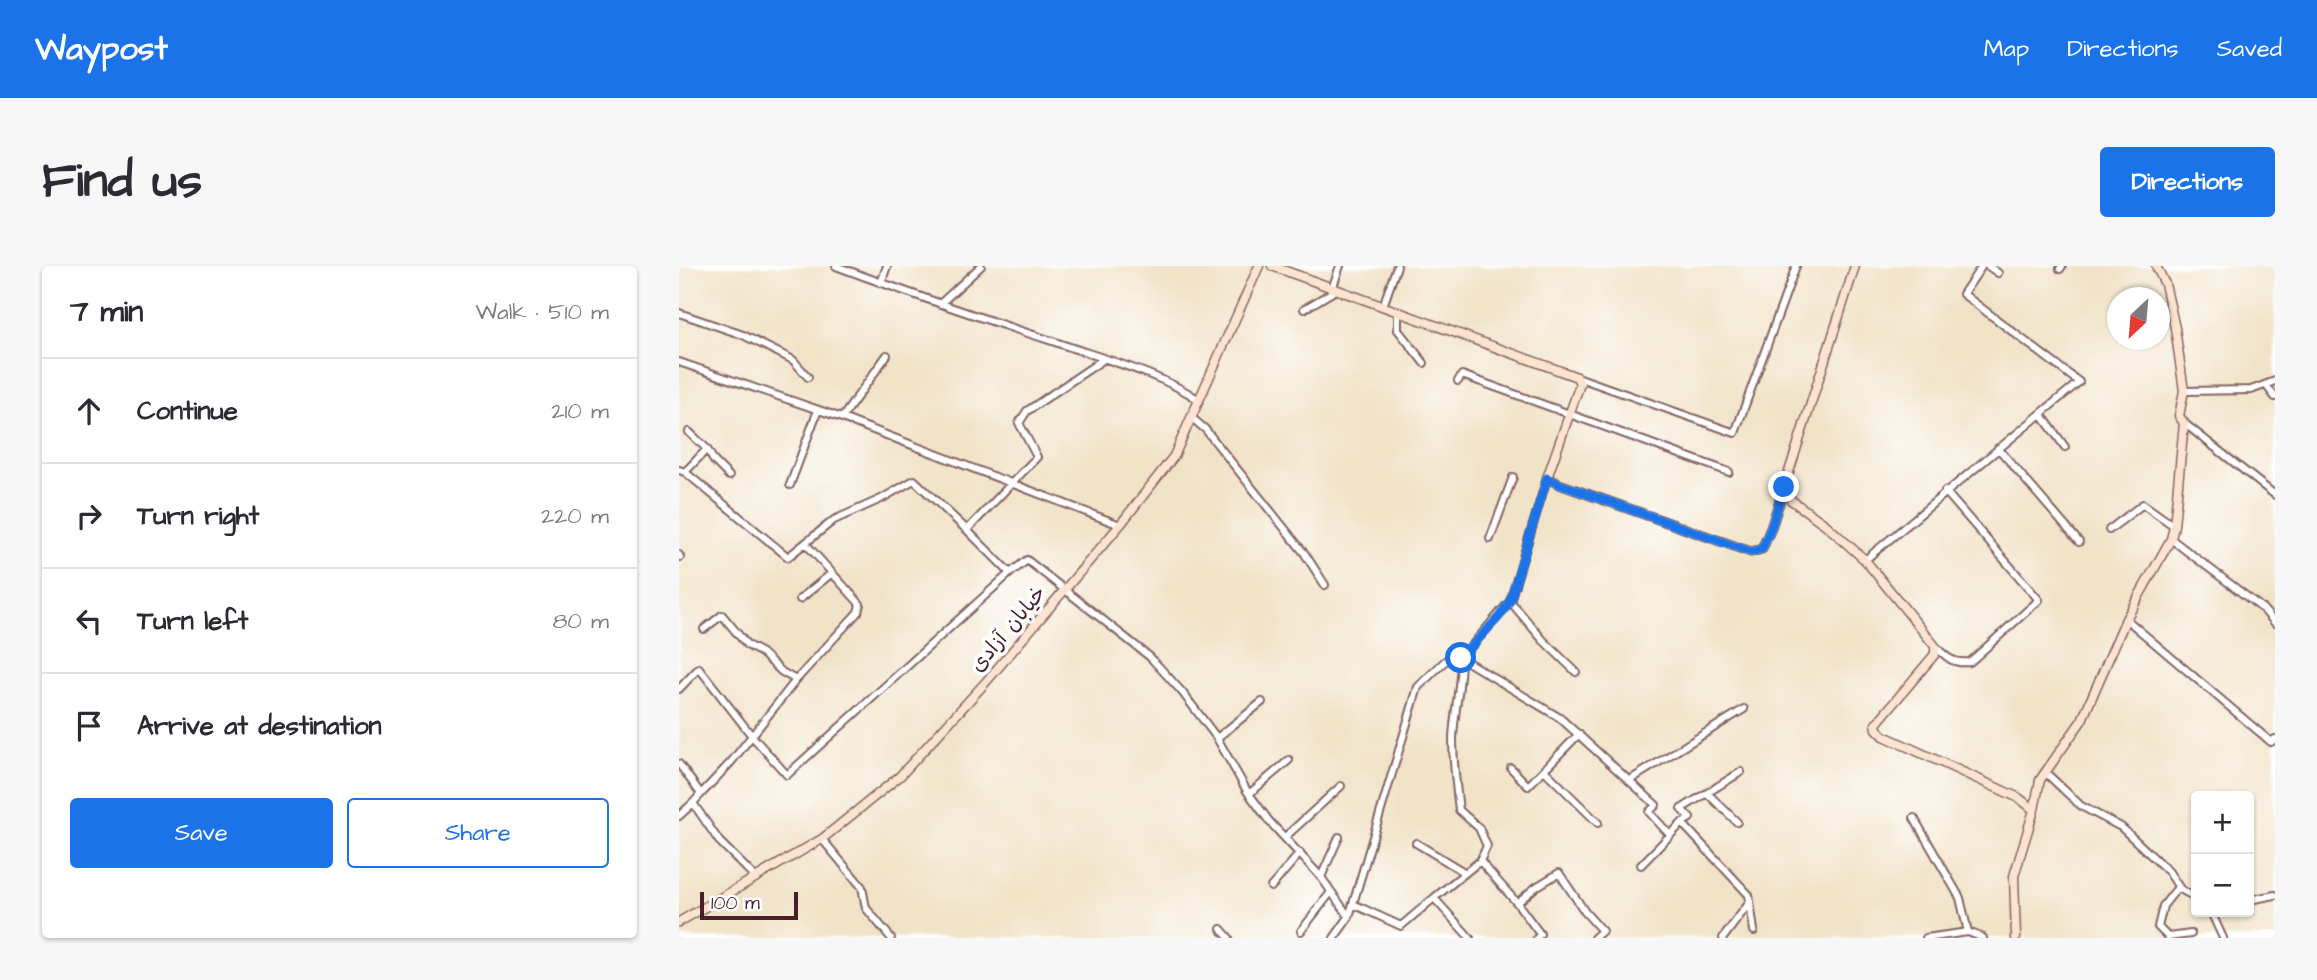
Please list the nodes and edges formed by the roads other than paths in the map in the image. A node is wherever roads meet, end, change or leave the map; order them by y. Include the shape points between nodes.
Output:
1 (836, 266) edge
2 (887, 266) edge
3 (981, 266) edge
4 (1259, 266) edge
5 (1272, 266) edge
6 (1340, 266) edge
7 (1397, 266) edge
8 (1796, 266) edge
9 (1855, 266) edge
10 (1982, 266) edge
11 (1988, 266) edge
12 (2156, 266) edge
13 (1998, 273) dead end
14 (881, 283) junction
15 (1334, 289) junction
16 (940, 304) junction
17 (1383, 306) junction
18 (1304, 309) dead end
19 (1398, 312) junction
20 (679, 313) edge
21 (887, 355) dead end
22 (1104, 359) junction
23 (679, 362) edge
24 (1424, 363) dead end
25 (808, 377) dead end
26 (1577, 377) junction
27 (1458, 381) dead end
28 (2275, 381) edge
29 (2266, 385) junction
30 (2184, 391) junction
31 (2275, 397) edge
32 (1199, 400) junction
33 (818, 410) junction
34 (1569, 413) junction
35 (2041, 414) junction
36 (842, 418) junction
37 (1192, 418) junction
38 (2184, 423) junction
39 (689, 432) dead end
40 (2066, 447) dead end
41 (1998, 448) junction
42 (707, 449) junction
43 (682, 471) edge
44 (1729, 472) dead end
45 (729, 476) dead end
46 (1513, 477) dead end
47 (1547, 478) junction
48 (1012, 483) junction
49 (790, 485) dead end
50 (1784, 487) junction
51 (1945, 491) junction
52 (2275, 495) edge
53 (1791, 500) junction
54 (1779, 506) junction
55 (1120, 525) junction
56 (2174, 526) junction
57 (967, 530) junction
58 (2109, 530) dead end
59 (1490, 538) dead end
60 (2171, 539) junction
61 (2079, 542) dead end
62 (806, 544) junction
63 (1865, 559) junction
64 (832, 573) junction
65 (1010, 573) junction
66 (1325, 585) dead end
67 (1065, 588) junction
68 (800, 599) dead end
69 (1510, 601) junction
70 (2126, 619) junction
71 (2275, 623) edge
72 (704, 629) dead end
73 (1935, 646) junction
74 (1461, 658) junction
75 (1576, 673) dead end
76 (796, 680) junction
77 (679, 689) edge
78 (1262, 702) dead end
79 (1744, 709) dead end
80 (1579, 734) junction
81 (752, 736) junction
82 (1217, 738) junction
83 (2275, 738) edge
84 (1289, 760) dead end
85 (679, 764) edge
86 (1511, 768) dead end
87 (1544, 770) junction
88 (1741, 772) dead end
89 (2045, 772) junction
90 (1630, 780) junction
91 (1341, 786) dead end
92 (2039, 788) junction
93 (701, 794) junction
94 (1249, 794) junction
95 (1708, 794) junction
96 (2019, 798) junction
97 (693, 803) junction
98 (2034, 810) junction
99 (679, 816) edge
100 (1914, 818) dead end
101 (1737, 822) dead end
102 (1598, 823) dead end
103 (1682, 823) junction
104 (1670, 835) junction
105 (1285, 836) junction
106 (1339, 837) dead end
107 (822, 839) junction
108 (1416, 843) dead end
109 (1300, 853) junction
110 (1480, 861) junction
111 (1641, 865) dead end
112 (1464, 872) junction
113 (755, 877) junction
114 (1321, 877) junction
115 (1271, 887) dead end
116 (2178, 887) junction
117 (1331, 892) junction
118 (2275, 894) edge
119 (2191, 895) edge
120 (1434, 898) junction
121 (2254, 899) edge
122 (1517, 902) junction
123 (1750, 902) junction
124 (1353, 904) junction
125 (1349, 917) junction
126 (2213, 917) edge
127 (679, 922) edge
128 (1221, 929) dead end
129 (1301, 931) dead end
130 (1754, 931) dead end
131 (2191, 934) dead end
132 (1963, 935) edge
133 (891, 938) edge
134 (1229, 938) edge
135 (1334, 938) edge
136 (1470, 938) edge
137 (1537, 938) edge
138 (1594, 938) edge
139 (1723, 938) edge
140 (1926, 938) edge
141 (1983, 938) edge
142 (2016, 938) edge
143 (2223, 938) edge

1 - 14 street
2 - 14 street
3 - 16 street
4 - 32 street, خیابان آزادی
5 - 15 street
6 - 15 street
7 - 17 street
8 - 26 street via 1735,433
9 - 50 street
10 - 35 street via 1963,294 2079,382
11 - 13 street
12 - 30 street via 2175,328
14 - 16 street
15 - 17 street
15 - 18 street
16 - 22 street
17 - 19 street
19 - 24 street via 1398,330
19 - 26 street
20 - 25 street via 743,335 793,360
21 - 36 street
22 - 32 street via 1182,388
22 - 48 street via 1022,416 1019,423 1037,457
23 - 33 street
26 - 34 street via 1580,384
27 - 34 street via 1462,375
28 - 29 street
29 - 30 street via 2251,390
29 - 31 street
30 - 38 street via 2179,416
32 - 37 street, خیابان آزادی
33 - 36 street
33 - 49 street
34 - 44 street
34 - 47 street
35 - 40 street
35 - 41 street
36 - 48 street
37 - 55 street, خیابان آزادی via 1174,456
37 - 66 street via 1305,554
38 - 52 street
38 - 56 street
39 - 42 street
41 - 51 street
41 - 61 street
42 - 43 street
42 - 45 street
43 - 62 street via 788,557
46 - 59 street
47 - 54 street via 1751,552 1762,549
47 - 69 street
48 - 55 street
48 - 57 street
50 - 53 street
50 - 54 street
51 - 63 street
51 - 73 street via 2039,600 1970,662 1958,664
53 - 54 street
53 - 63 street
55 - 67 street, خیابان آزادی
56 - 58 street via 2143,504
56 - 60 street
57 - 62 street via 914,481 834,520
57 - 65 street
60 - 70 street
60 - 71 street
62 - 64 street
63 - 73 street
64 - 68 street
64 - 76 street via 860,604 858,612
65 - 67 street via 1027,560
65 - 81 street via 787,775
67 - 82 street via 1150,657
67 - 107 street, خیابان آزادی via 900,776
69 - 74 street
69 - 75 street
70 - 83 street via 2270,742
70 - 89 street via 2082,720
72 - 76 street via 722,615 747,645
73 - 96 street via 1934,654 1876,724 1877,729
74 - 80 street
74 - 110 street via 1453,738 1456,787 1459,810 1479,828 1487,846
74 - 124 street via 1445,662 1417,687
76 - 81 street
77 - 81 street via 699,668
78 - 82 street
79 - 90 street
80 - 87 street
80 - 90 street
81 - 93 street
82 - 94 street
84 - 94 street
85 - 93 street
86 - 87 street via 1528,786
87 - 102 street
88 - 95 street
89 - 92 street
89 - 116 street via 2081,806 2121,827 2169,872
90 - 104 street via 1656,805 1649,812
91 - 105 street
92 - 96 street via 2027,798
92 - 98 street
93 - 97 street
94 - 105 street
95 - 101 street
95 - 103 street via 1681,809 1690,818
96 - 98 street
97 - 99 street
97 - 113 street via 719,841
98 - 142 street via 2014,876
100 - 132 street via 1960,898
103 - 104 street
103 - 123 street via 1739,883
104 - 111 street
105 - 109 street
106 - 114 street
107 - 113 street, خیابان آزادی
107 - 133 street via 862,887 866,908
108 - 112 street
109 - 114 street
109 - 115 street
110 - 112 street
110 - 122 street
112 - 120 street
113 - 127 street, خیابان آزادی
114 - 117 street
116 - 119 street
116 - 131 street via 2163,906 2158,927 2168,937
117 - 125 street
117 - 129 street
118 - 121 street
120 - 124 street via 1401,926
120 - 136 street
122 - 137 street via 1540,934
122 - 138 street via 1559,873 1602,931
123 - 130 street
123 - 139 street
124 - 125 street
125 - 135 street
126 - 143 street
128 - 134 street
132 - 140 street
132 - 141 street

